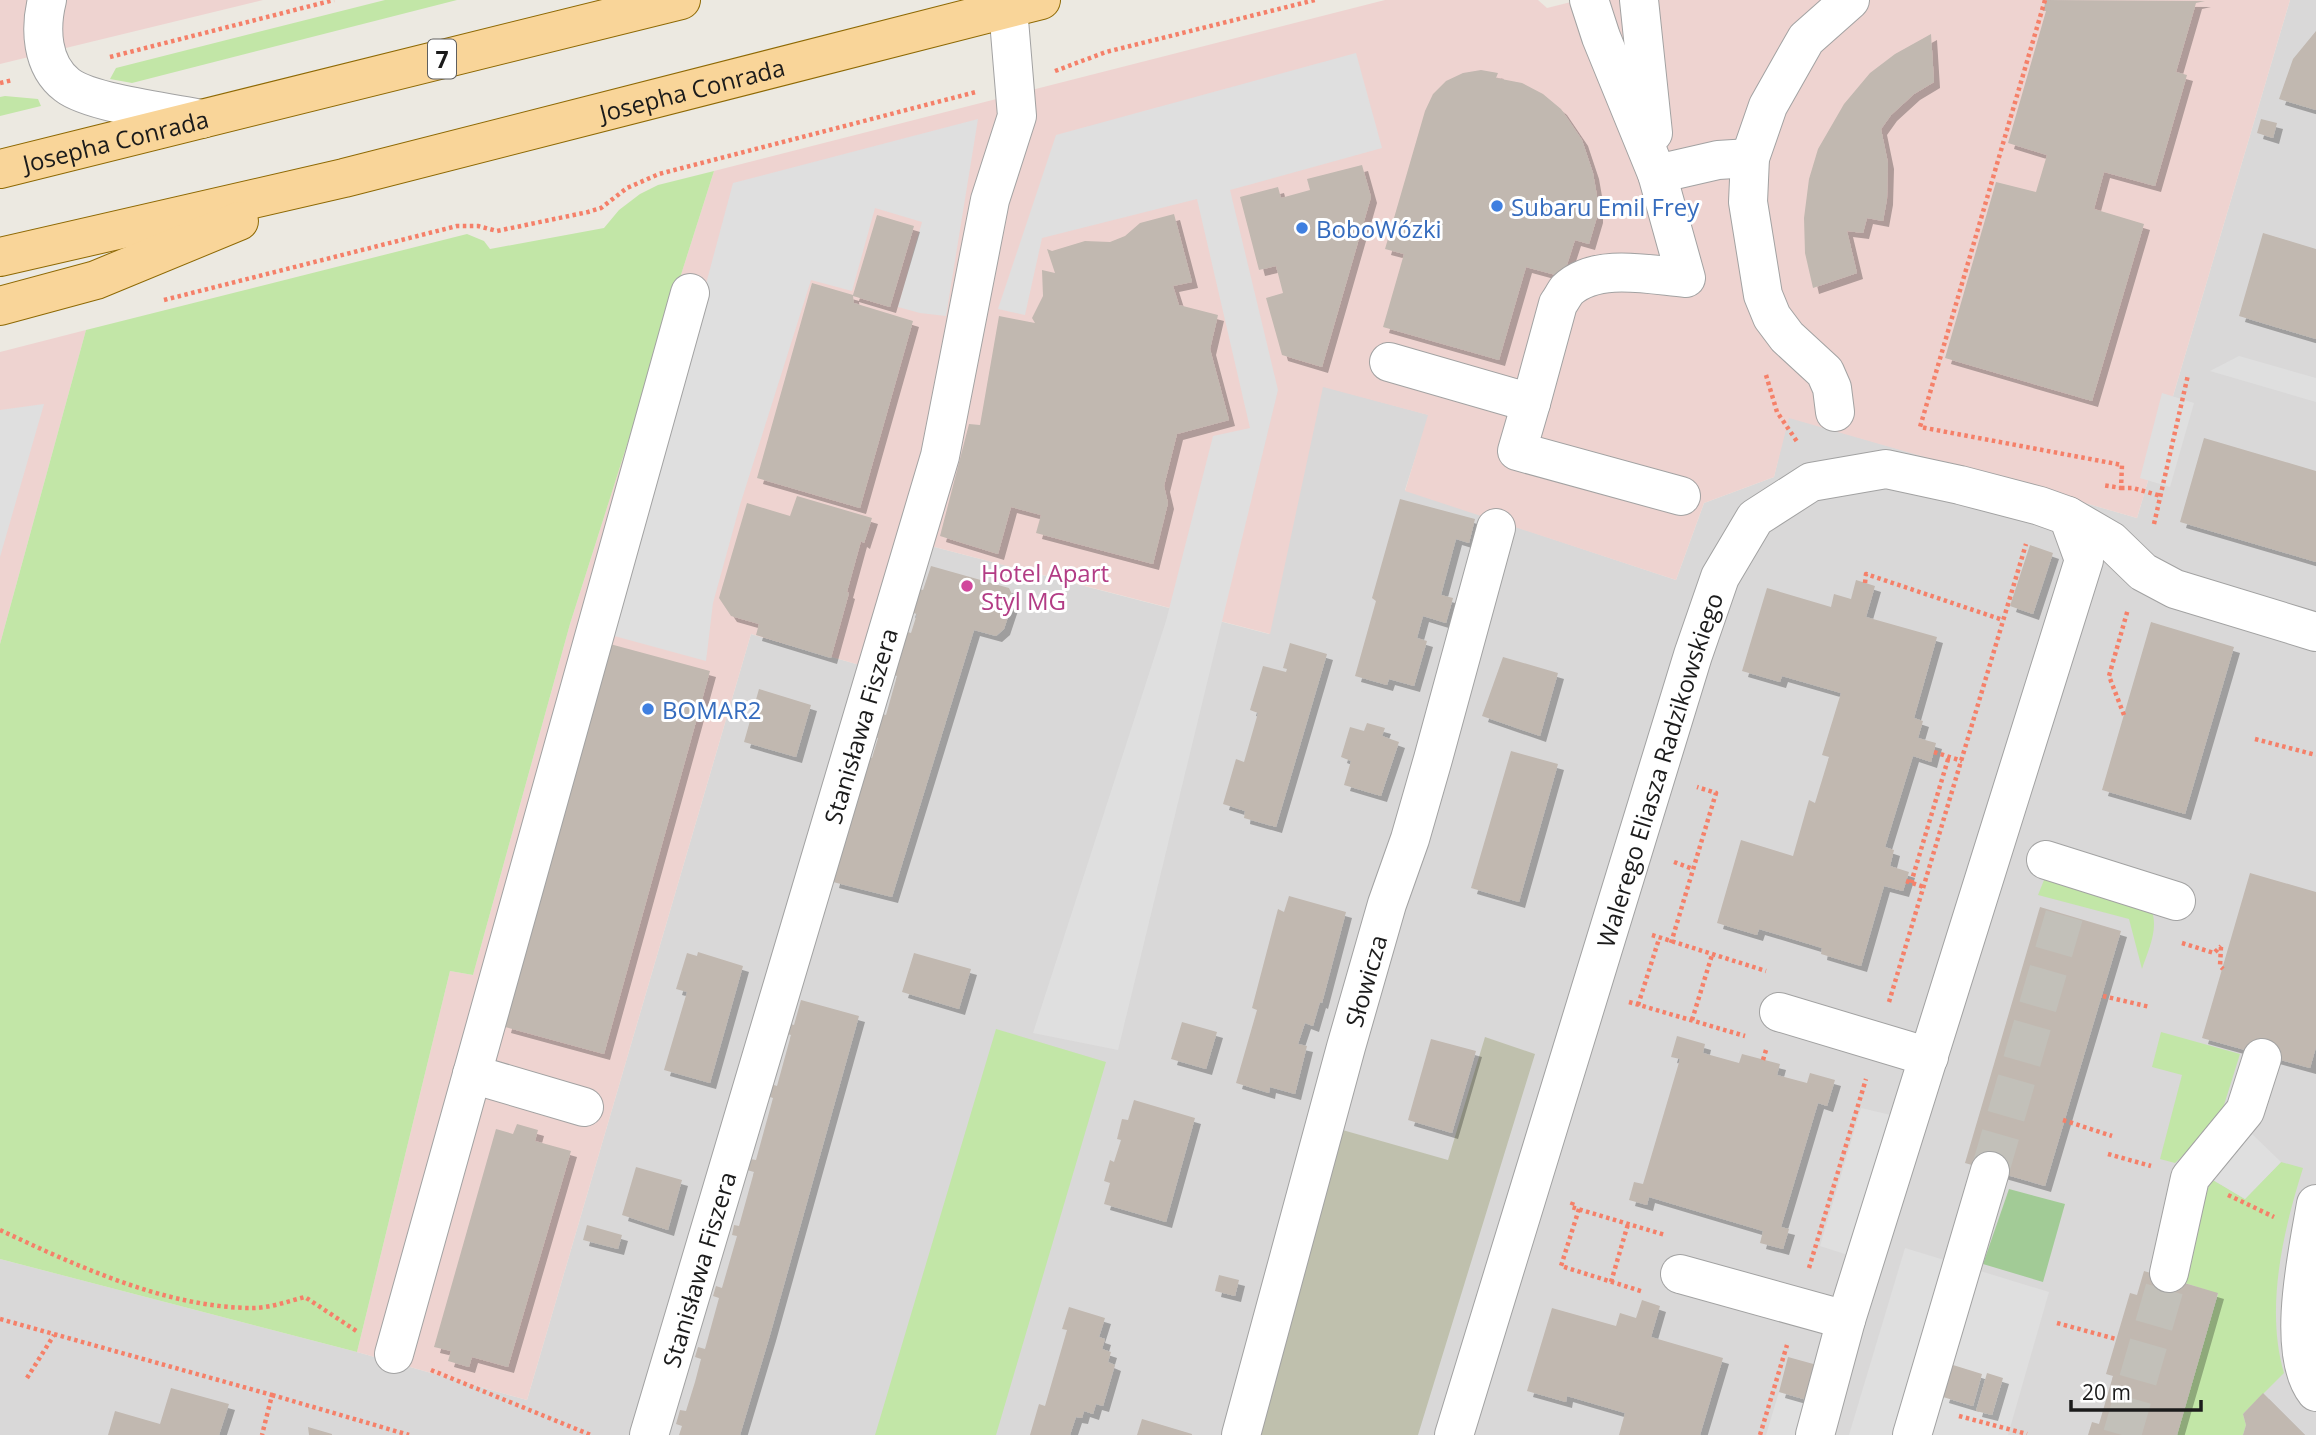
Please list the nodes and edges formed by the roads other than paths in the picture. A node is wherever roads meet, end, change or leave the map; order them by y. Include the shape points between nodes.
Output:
1 (47, 0) edge
2 (681, 0) edge
3 (1589, 0) edge
4 (1639, 0) edge
5 (1850, 0) edge
6 (1025, 4) edge
7 (202, 119) junction
8 (1750, 158) junction
9 (0, 169) edge
10 (1657, 174) junction
11 (344, 178) junction
12 (0, 257) edge
13 (690, 293) dead end
14 (0, 306) edge
15 (1389, 362) dead end
16 (1531, 403) junction
17 (1835, 412) dead end
18 (1681, 496) dead end
19 (2054, 511) junction
20 (1496, 528) dead end
21 (2316, 632) edge
22 (2046, 860) dead end
23 (2175, 901) dead end
24 (1779, 1012) dead end
25 (1928, 1056) junction
26 (2262, 1058) dead end
27 (472, 1074) junction
28 (583, 1107) dead end
29 (1990, 1171) tunnel mouth
30 (2313, 1220) edge
31 (2169, 1273) tunnel mouth
32 (1680, 1274) dead end
33 (1837, 1317) junction
34 (394, 1354) road end
35 (2309, 1376) edge
36 (1916, 1421) edge
37 (649, 1435) edge
38 (1241, 1435) edge
39 (1454, 1435) edge
40 (1815, 1435) edge

1 - 7 street via 42,28 47,57 65,84 99,99
2 - 7 main road, Josepha Conrada / 7
3 - 10 street
4 - 10 street
5 - 8 street via 1806,39 1768,106
6 - 11 main road, Josepha Conrada
6 - 37 street, Stanisława Fiszera via 1014,82 1017,116 990,200 940,456
7 - 9 main road, Josepha Conrada / 7
8 - 10 street
8 - 17 street via 1748,202 1763,295 1787,337 1825,372
10 - 16 street via 1686,278 1612,274 1595,276 1567,290 1558,304
11 - 12 main road, Josepha Conrada
11 - 14 main road, Josepha Conrada via 96,280
13 - 27 street
15 - 16 street
16 - 18 street via 1517,451
19 - 21 street, Walerego Eliasza Radzikowskiego via 2110,541 2136,588 2175,589 2218,613
19 - 25 street via 2084,559
19 - 39 street, Walerego Eliasza Radzikowskiego via 1886,469 1811,482 1755,518 1720,577 1685,682
20 - 38 street, Słowicza via 1346,1047
22 - 23 street
24 - 25 street
25 - 33 street
26 - 31 street via 2245,1111 2190,1178
27 - 28 street
27 - 34 street
29 - 36 street
30 - 35 street via 2302,1284
32 - 33 street
33 - 40 street

